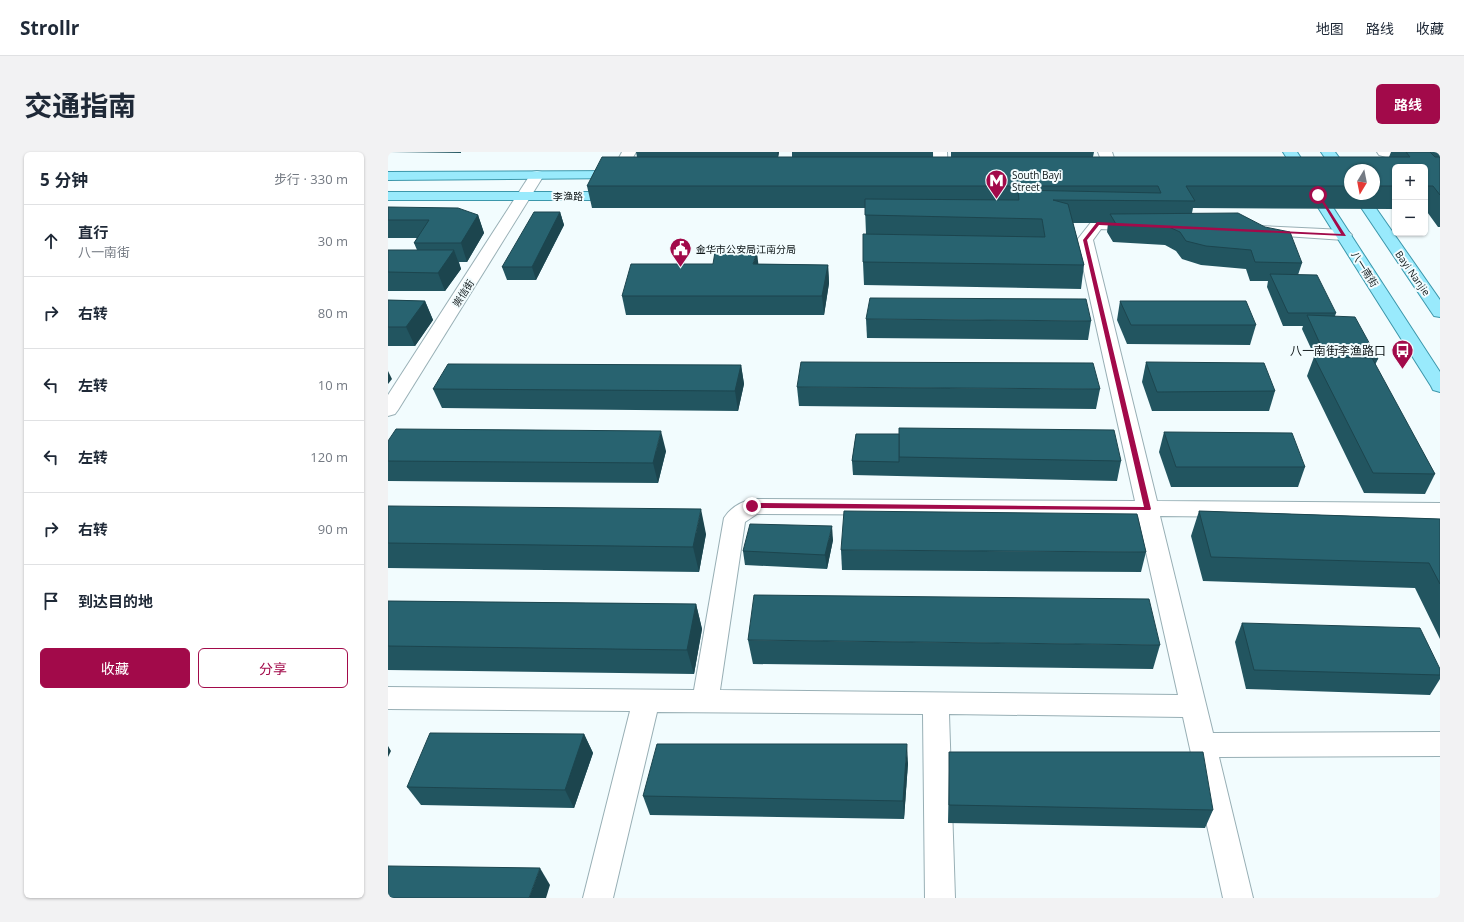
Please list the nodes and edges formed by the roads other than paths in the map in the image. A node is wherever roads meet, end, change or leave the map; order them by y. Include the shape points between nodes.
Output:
1 (629, 152) edge
2 (940, 152) edge
3 (1105, 152) edge
4 (1290, 152) edge
5 (1328, 152) edge
6 (1384, 152) edge
7 (1440, 160) edge
8 (538, 175) junction
9 (617, 175) junction
10 (633, 175) edge
11 (925, 175) edge
12 (941, 175) junction
13 (957, 175) edge
14 (388, 176) edge
15 (1097, 176) edge
16 (1113, 176) junction
17 (1129, 176) edge
18 (1289, 176) edge
19 (1305, 176) junction
20 (1340, 189) edge
21 (388, 196) edge
22 (525, 196) junction
23 (636, 196) edge
24 (1153, 226) edge
25 (1241, 231) edge
26 (1344, 236) junction
27 (1440, 312) edge
28 (1440, 386) edge
29 (388, 410) edge
30 (1148, 509) junction
31 (1440, 511) edge
32 (388, 698) edge
33 (646, 701) junction
34 (704, 701) junction
35 (936, 704) junction
36 (1194, 706) junction
37 (1440, 744) edge
38 (1202, 745) junction
39 (598, 898) edge
40 (940, 898) edge
41 (1238, 898) edge

1 - 9 street
2 - 12 street
3 - 16 street
4 - 19 main road, 八一南街
5 - 20 main road, Bayi Nanjie
6 - 7 street via 1410,160
8 - 9 main road, 李渔路
8 - 14 main road, 李渔路
8 - 22 street, 崇信街
9 - 10 main road, 李渔路
11 - 12 main road
12 - 13 main road
15 - 16 main road
16 - 17 main road
18 - 19 main road
19 - 20 main road, 八一南街
19 - 20 main road via 1324,176
20 - 26 main road, 八一南街
20 - 27 main road, Bayi Nanjie
21 - 22 main road, 李渔路
22 - 23 main road, 李渔路
22 - 29 street, 崇信街
24 - 30 street via 1097,224 1085,240
25 - 26 street
26 - 28 main road, 八一南街
30 - 31 street
30 - 34 street via 752,506 736,518
30 - 36 street
32 - 33 street
33 - 34 street
33 - 39 street
34 - 35 street
35 - 36 street
35 - 40 street
36 - 38 street
37 - 38 street
38 - 41 street

